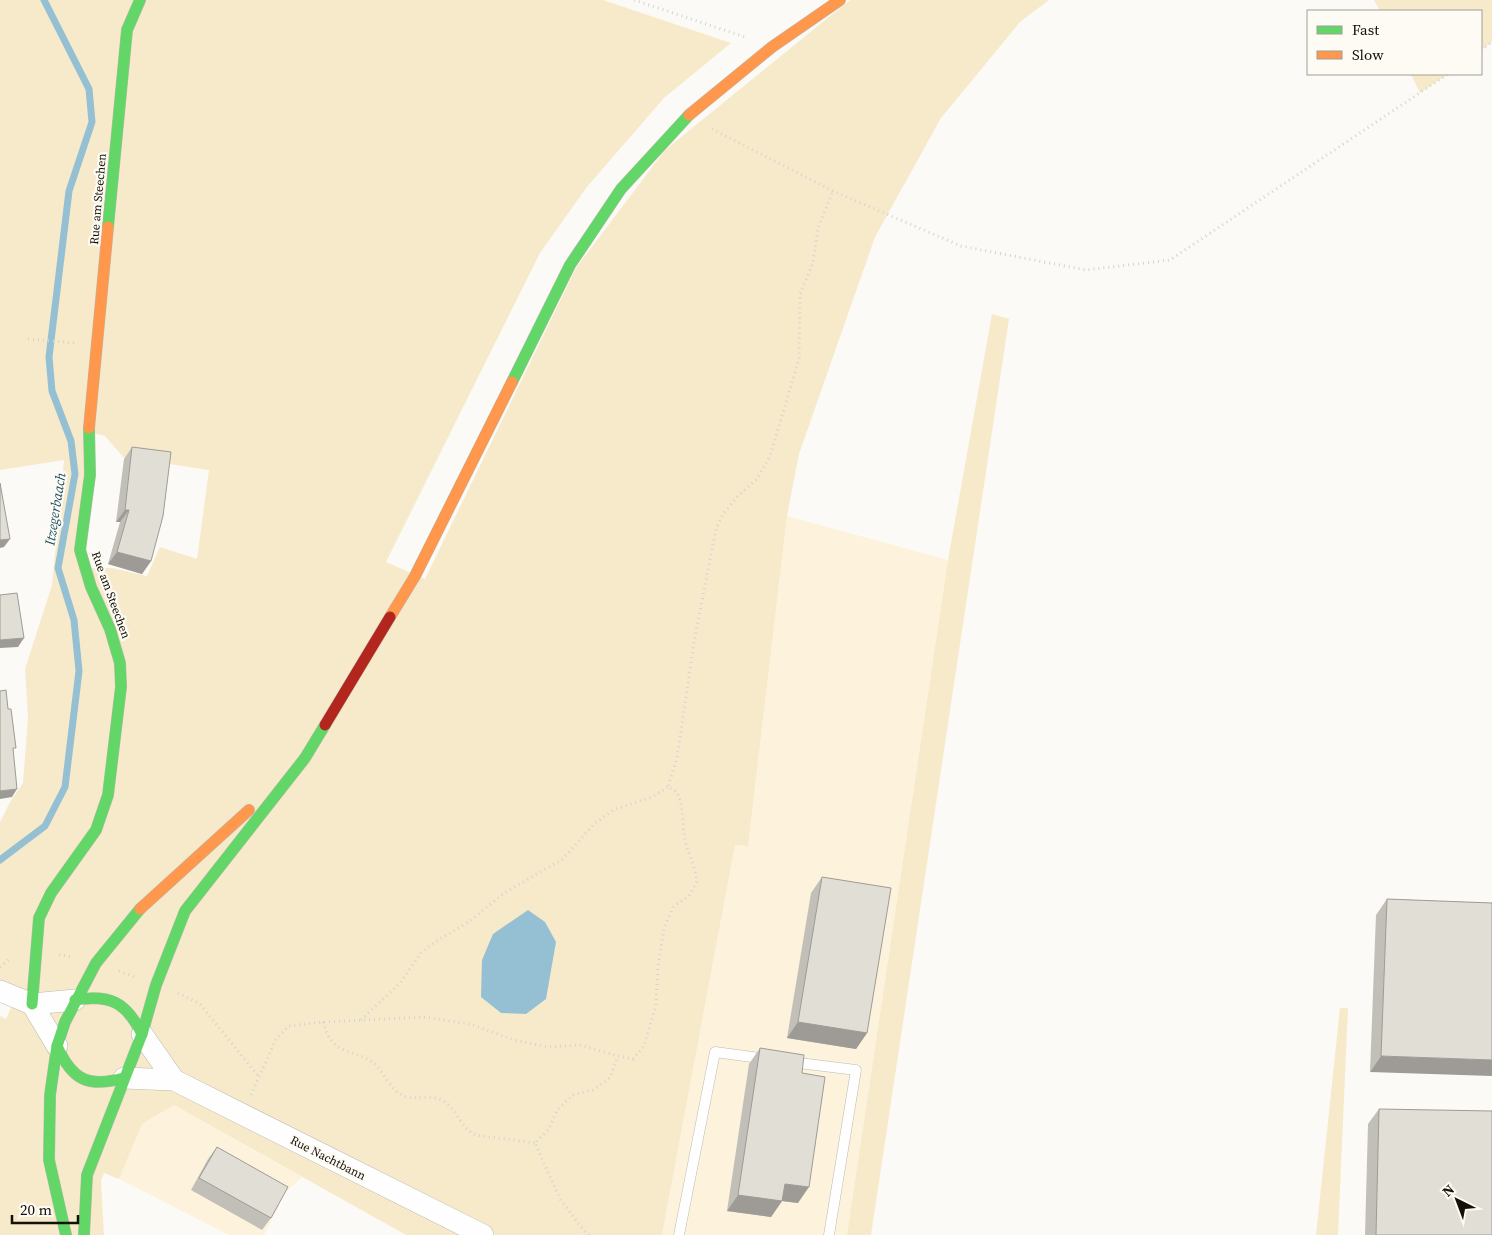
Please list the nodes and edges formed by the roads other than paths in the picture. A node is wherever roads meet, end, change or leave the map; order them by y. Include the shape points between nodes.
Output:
1 (140, 0) edge
2 (840, 0) edge
3 (305, 758) junction
4 (0, 991) edge
5 (75, 1000) junction
6 (32, 1004) junction
7 (142, 1034) junction
8 (57, 1046) junction
9 (124, 1078) junction
10 (174, 1080) junction
11 (66, 1235) edge
12 (84, 1235) edge
13 (483, 1235) edge
14 (679, 1235) edge
15 (829, 1235) edge

1 - 6 main road, Rue am Steechen via 127,30 89,432 90,475 80,550 91,587 110,629 120,663 121,687 108,795 96,830 51,893 39,918
2 - 3 main road via 772,47 688,116 621,189 570,265 415,576
3 - 5 main road via 141,908 96,963
3 - 7 main road via 185,911 156,985
4 - 6 street
5 - 6 street
5 - 7 main road via 92,996 124,1006
5 - 8 main road
6 - 8 street
7 - 9 main road
7 - 10 street, Rue Nachtbann
8 - 9 main road via 63,1062 75,1075 90,1082 108,1084
8 - 11 main road via 50,1095 49,1160
9 - 10 street, Rue Nachtbann
9 - 12 main road via 87,1175
10 - 13 street, Rue Nachtbann
14 - 15 lane via 715,1052 856,1070

